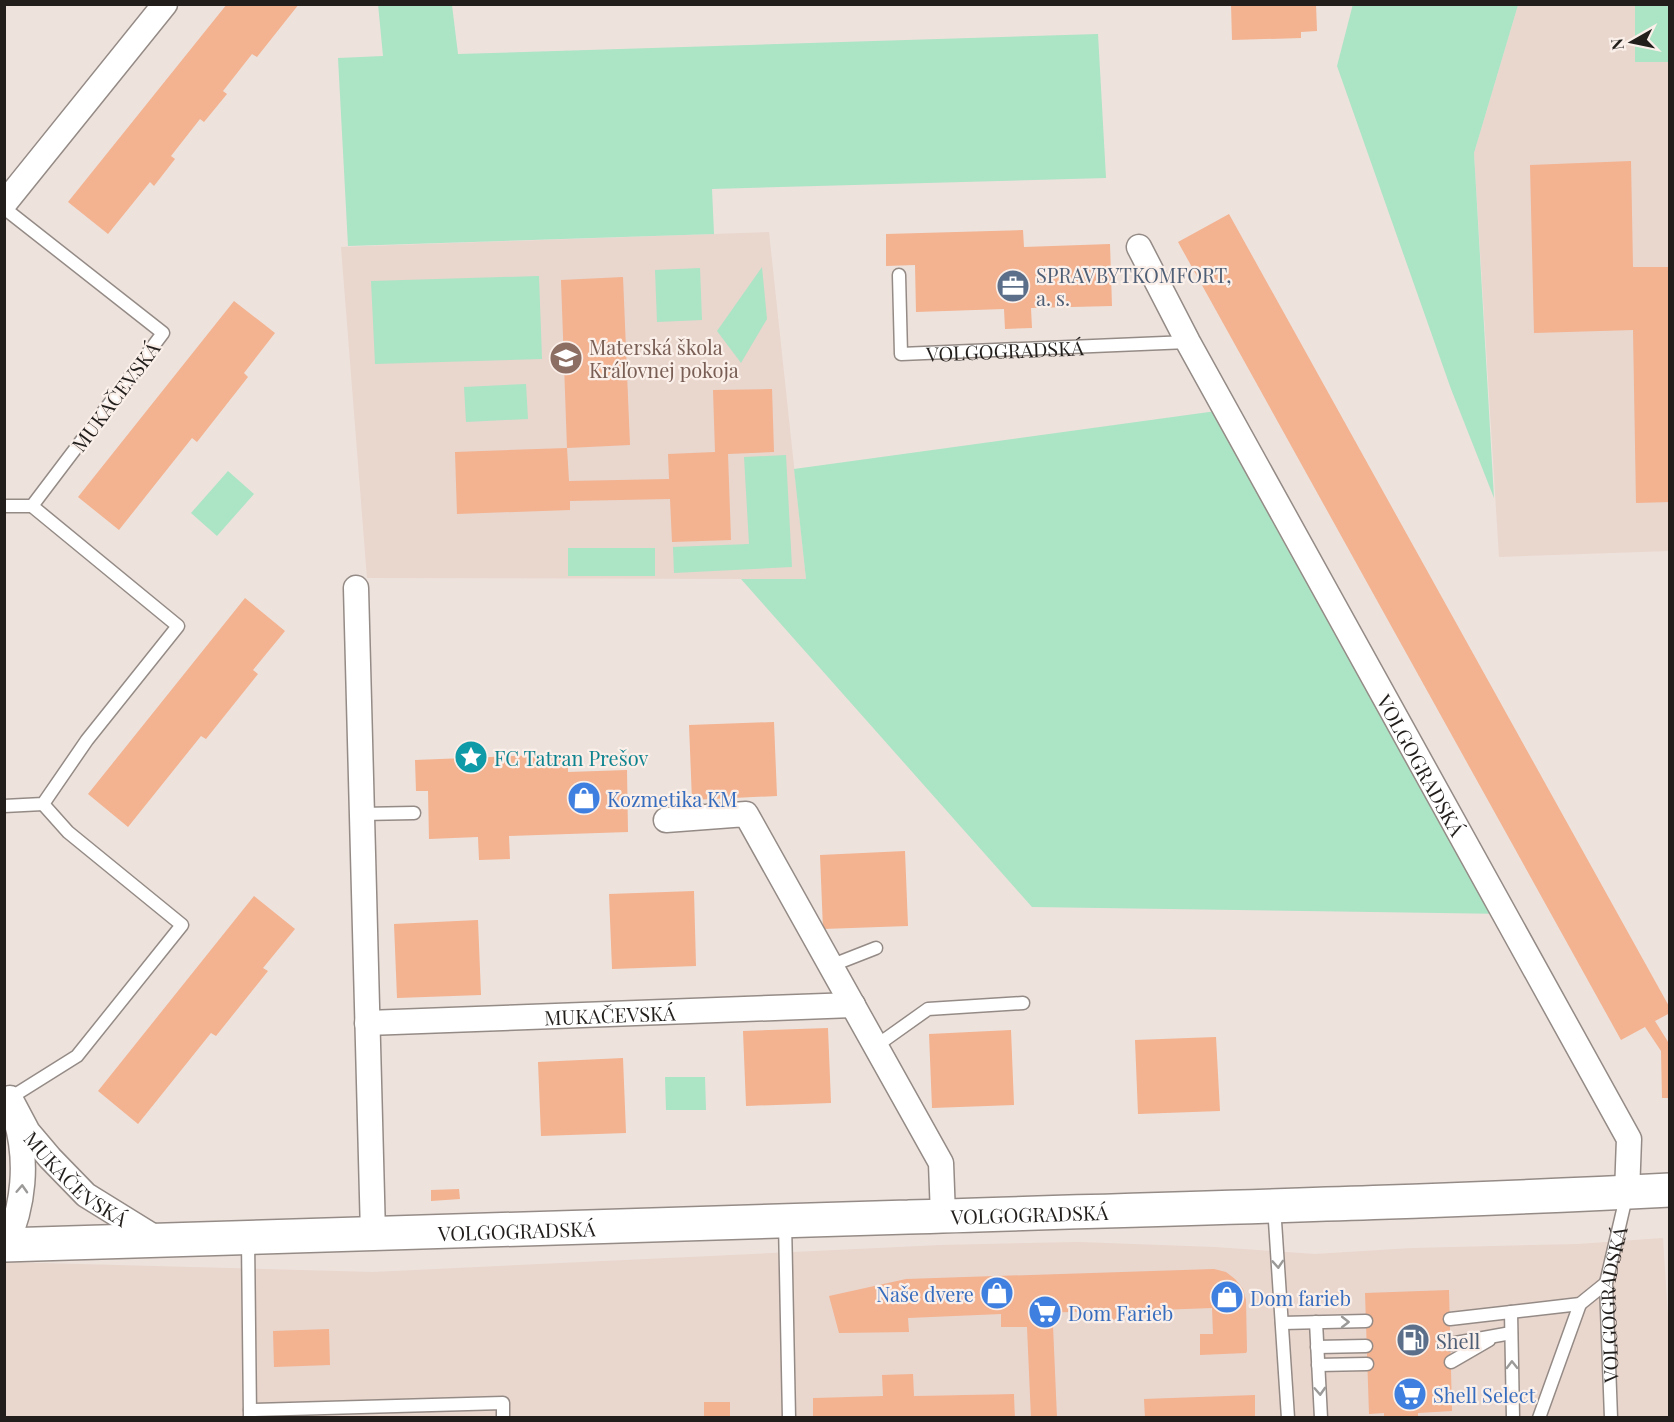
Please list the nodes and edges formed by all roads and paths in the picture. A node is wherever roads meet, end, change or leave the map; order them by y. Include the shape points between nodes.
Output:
1 (165, 4) edge
2 (4, 206) edge
3 (1138, 247) dead end
4 (899, 275) dead end
5 (1188, 342) junction
6 (4, 506) edge
7 (32, 506) junction
8 (356, 588) dead end
9 (43, 804) junction
10 (4, 806) edge
11 (414, 813) dead end
12 (361, 814) junction
13 (666, 820) dead end
14 (876, 948) dead end
15 (831, 966) junction
16 (1023, 1003) dead end
17 (853, 1005) junction
18 (367, 1023) junction
19 (876, 1046) junction
20 (7, 1090) edge
21 (1670, 1190) edge
22 (1627, 1193) junction
23 (1274, 1206) junction
24 (943, 1216) junction
25 (785, 1221) junction
26 (373, 1234) junction
27 (248, 1238) junction
28 (162, 1242) junction
29 (5, 1244) edge
30 (1606, 1282) junction
31 (1580, 1304) junction
32 (1511, 1312) junction
33 (1450, 1319) dead end
34 (1365, 1321) dead end
35 (1316, 1322) junction
36 (1282, 1323) junction
37 (1511, 1333) junction
38 (1497, 1336) junction
39 (1450, 1344) dead end
40 (1366, 1346) dead end
41 (1317, 1347) junction
42 (1451, 1362) dead end
43 (1366, 1364) dead end
44 (1318, 1365) junction
45 (250, 1414) edge
46 (503, 1418) edge
47 (789, 1418) edge
48 (1288, 1418) edge
49 (1321, 1418) edge
50 (1513, 1418) edge
51 (1539, 1418) edge
52 (1611, 1418) edge

1 - 2 street, MUKAČEVSKÁ
2 - 7 lane, MUKAČEVSKÁ via 163,333
3 - 5 street, VOLGOGRADSKÁ
4 - 5 lane, VOLGOGRADSKÁ via 901,354
5 - 22 street, VOLGOGRADSKÁ via 1629,1139
6 - 7 lane
7 - 9 lane via 178,626 87,740
8 - 12 street
9 - 10 lane
9 - 20 lane via 68,832 182,924 78,1056
11 - 12 lane
12 - 18 street
13 - 15 street via 746,814
14 - 15 lane
15 - 17 street
16 - 19 lane via 928,1009
17 - 18 street, MUKAČEVSKÁ
17 - 19 street
18 - 26 street
19 - 24 street via 941,1163
20 - 28 street, MUKAČEVSKÁ via 28,1132 86,1195
29 -> 20 street, MUKAČEVSKÁ via 16,1224 23,1192 21,1137
21 - 22 street, VOLGOGRADSKÁ
22 - 23 street, VOLGOGRADSKÁ
22 - 30 lane, VOLGOGRADSKÁ
23 - 24 street, VOLGOGRADSKÁ
23 -> 36 lane
24 - 25 street, VOLGOGRADSKÁ
25 - 26 street, VOLGOGRADSKÁ
25 - 47 lane
26 - 27 street, VOLGOGRADSKÁ
27 - 28 street, VOLGOGRADSKÁ
27 - 45 lane
28 - 29 street, VOLGOGRADSKÁ
30 - 31 lane
30 - 52 lane, VOLGOGRADSKÁ
31 - 32 lane
31 - 51 lane
32 - 33 lane
32 - 37 lane
35 -> 34 lane
35 - 36 lane
35 - 41 lane
36 - 48 lane
37 - 38 lane
50 -> 37 lane
38 - 39 lane
38 - 42 lane
40 - 41 lane
41 - 44 lane
43 - 44 lane
44 -> 49 lane
45 - 46 lane via 503,1403

